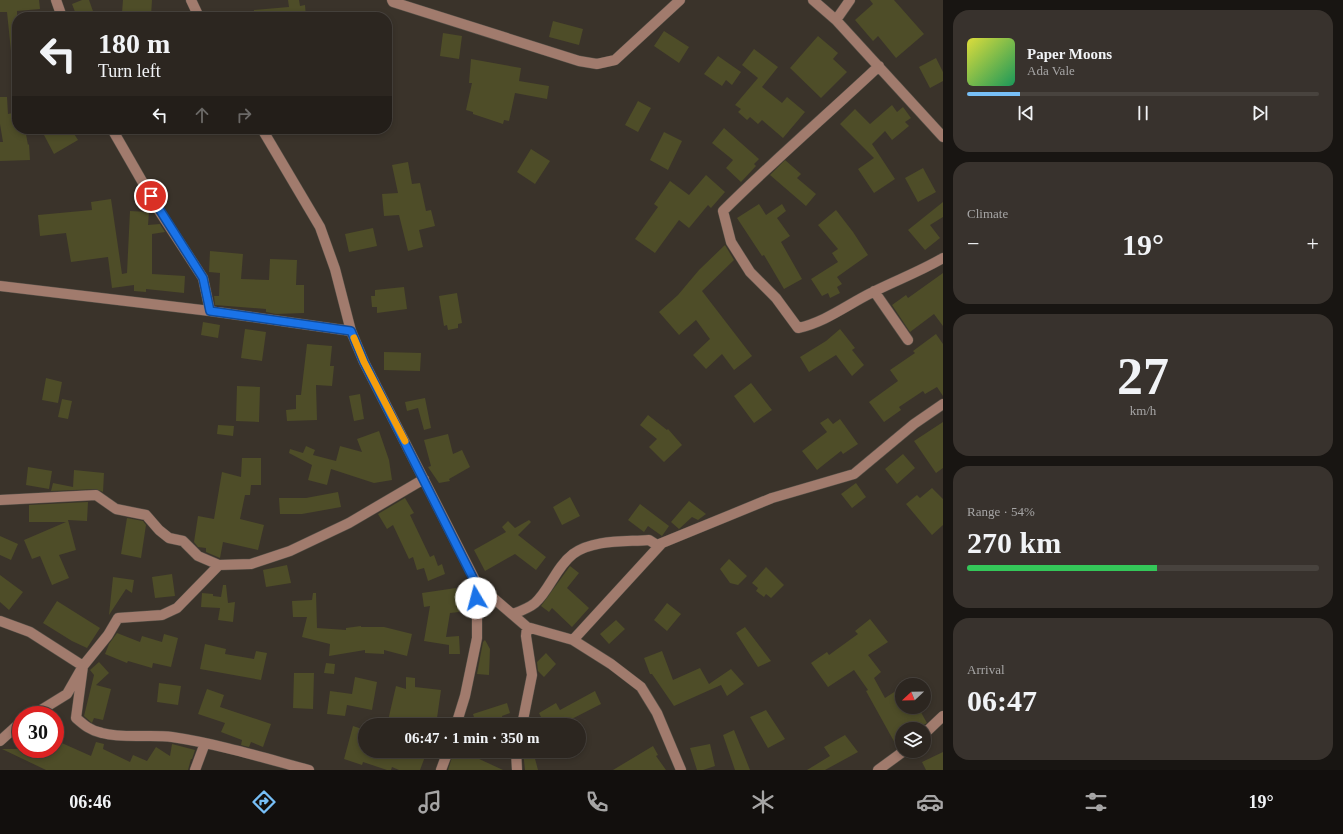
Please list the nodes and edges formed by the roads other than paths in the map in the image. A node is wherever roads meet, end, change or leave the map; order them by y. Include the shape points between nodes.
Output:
1 (56, 0) edge
2 (191, 0) edge
3 (392, 0) edge
4 (680, 0) edge
5 (813, 0) edge
6 (850, 0) edge
7 (60, 12) edge
8 (197, 12) edge
9 (836, 20) junction
10 (879, 66) junction
11 (115, 134) edge
12 (265, 134) edge
13 (943, 137) edge
14 (943, 258) edge
15 (0, 286) edge
16 (874, 291) junction
17 (210, 311) junction
18 (351, 331) junction
19 (908, 340) dead end
20 (943, 404) edge
21 (424, 479) junction
22 (0, 500) edge
23 (662, 543) junction
24 (219, 565) junction
25 (476, 584) junction
26 (513, 614) junction
27 (0, 620) edge
28 (527, 627) junction
29 (573, 640) junction
30 (83, 666) junction
31 (48, 706) edge
32 (943, 716) edge
33 (458, 718) edge
34 (523, 718) edge
35 (931, 727) edge
36 (12, 730) edge
37 (0, 741) edge
38 (205, 743) junction
39 (445, 758) edge
40 (517, 758) edge
41 (895, 758) edge
42 (195, 770) edge
43 (309, 770) edge
44 (441, 770) edge
45 (518, 770) edge
46 (681, 770) edge
47 (878, 770) edge

1 - 7 street
2 - 8 street
3 - 4 street via 508,39 597,64 615,60
5 - 9 street
6 - 9 street
9 - 10 street
10 - 13 street
10 - 16 street via 723,211 731,242 750,272 776,298 798,328 814,324
11 - 17 street via 158,209 203,278
12 - 18 street via 320,227 335,269
14 - 16 street via 925,269
15 - 17 street
16 - 19 street
17 - 18 street
18 - 21 street via 364,362
20 - 23 street via 914,424 854,474 772,498
21 - 24 street via 349,523 290,551 251,564
21 - 25 street
22 - 24 street via 96,495 116,509 146,515 170,538 183,541 198,556
23 - 26 street via 657,546 649,540 619,542 595,545 575,553 565,561 537,602
23 - 29 street
24 - 30 street via 178,608 162,615 118,618
25 - 26 street
25 - 33 street via 477,638
26 - 28 street
27 - 30 street via 30,632
28 - 29 street
28 - 34 street via 532,675
29 - 46 street via 641,687 657,713
30 - 31 street via 67,694
30 - 38 street via 76,718 86,727 116,737 170,737
32 - 35 street
36 - 37 street
38 - 42 street
38 - 43 street
39 - 44 street
40 - 45 street
41 - 47 street

